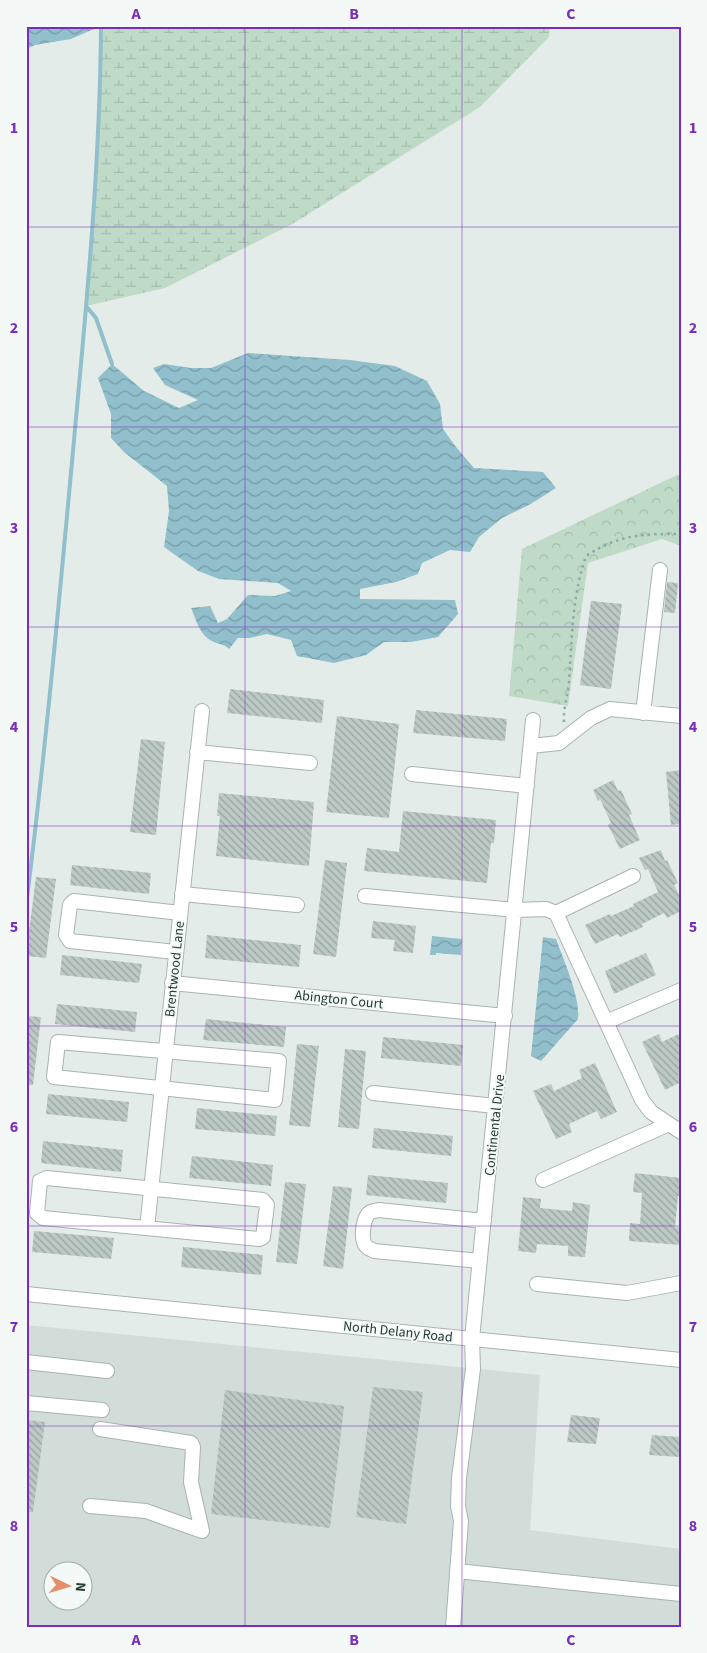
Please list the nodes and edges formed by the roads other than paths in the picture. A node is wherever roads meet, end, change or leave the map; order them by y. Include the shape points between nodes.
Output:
1 (660, 570) dead end
2 (202, 711) dead end
3 (643, 713) junction
4 (681, 716) edge
5 (533, 720) dead end
6 (531, 746) junction
7 (198, 752) junction
8 (310, 763) dead end
9 (412, 774) dead end
10 (527, 786) junction
11 (633, 876) dead end
12 (182, 894) junction
13 (365, 896) dead end
14 (297, 905) dead end
15 (515, 910) junction
16 (180, 913) junction
17 (556, 913) junction
18 (176, 952) junction
19 (172, 983) junction
20 (681, 990) edge
21 (505, 1016) junction
22 (606, 1022) junction
23 (165, 1050) junction
24 (161, 1088) junction
25 (373, 1093) dead end
26 (495, 1106) junction
27 (669, 1124) junction
28 (681, 1132) edge
29 (543, 1180) dead end
30 (151, 1188) junction
31 (484, 1221) junction
32 (147, 1228) junction
33 (480, 1261) junction
34 (681, 1283) edge
35 (537, 1284) dead end
36 (26, 1294) edge
37 (472, 1339) junction
38 (681, 1360) edge
39 (26, 1362) edge
40 (107, 1371) dead end
41 (26, 1403) edge
42 (102, 1410) dead end
43 (100, 1429) dead end
44 (90, 1506) dead end
45 (457, 1571) junction
46 (681, 1594) edge
47 (453, 1627) edge

1 - 3 street
2 - 7 street, Brentwood Lane
3 - 4 street
3 - 6 street via 610,709 591,718 559,743
5 - 6 street, Continental Drive
6 - 10 street, Continental Drive
7 - 8 street
7 - 12 street, Brentwood Lane
9 - 10 street
10 - 15 street, Continental Drive
11 - 17 street
12 - 14 street
12 - 16 street, Brentwood Lane
13 - 15 street
15 - 17 street via 546,909
15 - 21 street, Continental Drive
16 - 18 street, Brentwood Lane
16 - 18 street via 74,902 70,905 66,935 70,941
17 - 22 street
18 - 19 street, Brentwood Lane
19 - 21 street, Abington Court
19 - 23 street, Brentwood Lane
20 - 22 street
21 - 26 street, Continental Drive
22 - 27 street via 642,1100 651,1112
23 - 24 street, Brentwood Lane
23 - 24 street via 58,1042 54,1077
23 - 24 street via 279,1061 275,1100
24 - 30 street, Brentwood Lane
25 - 26 street
26 - 31 street, Continental Drive
27 - 28 street
27 - 29 street
30 - 32 street, Brentwood Lane
30 - 32 street via 47,1178 40,1181 39,1189 37,1213 43,1218
30 - 32 street via 263,1200 267,1205 263,1237 259,1240
31 - 33 street, Continental Drive
31 - 33 street via 379,1210 368,1214 364,1222 364,1243 374,1251
33 - 37 street, Continental Drive
34 - 35 street via 627,1293
36 - 37 street, North Delany Road
37 - 38 street, North Delany Road
37 - 45 street, Continental Drive via 473,1369 459,1478 461,1521
39 - 40 street
41 - 42 street
43 - 44 street via 191,1443 191,1482 202,1531 146,1511
45 - 46 street
45 - 47 street, Continental Drive

